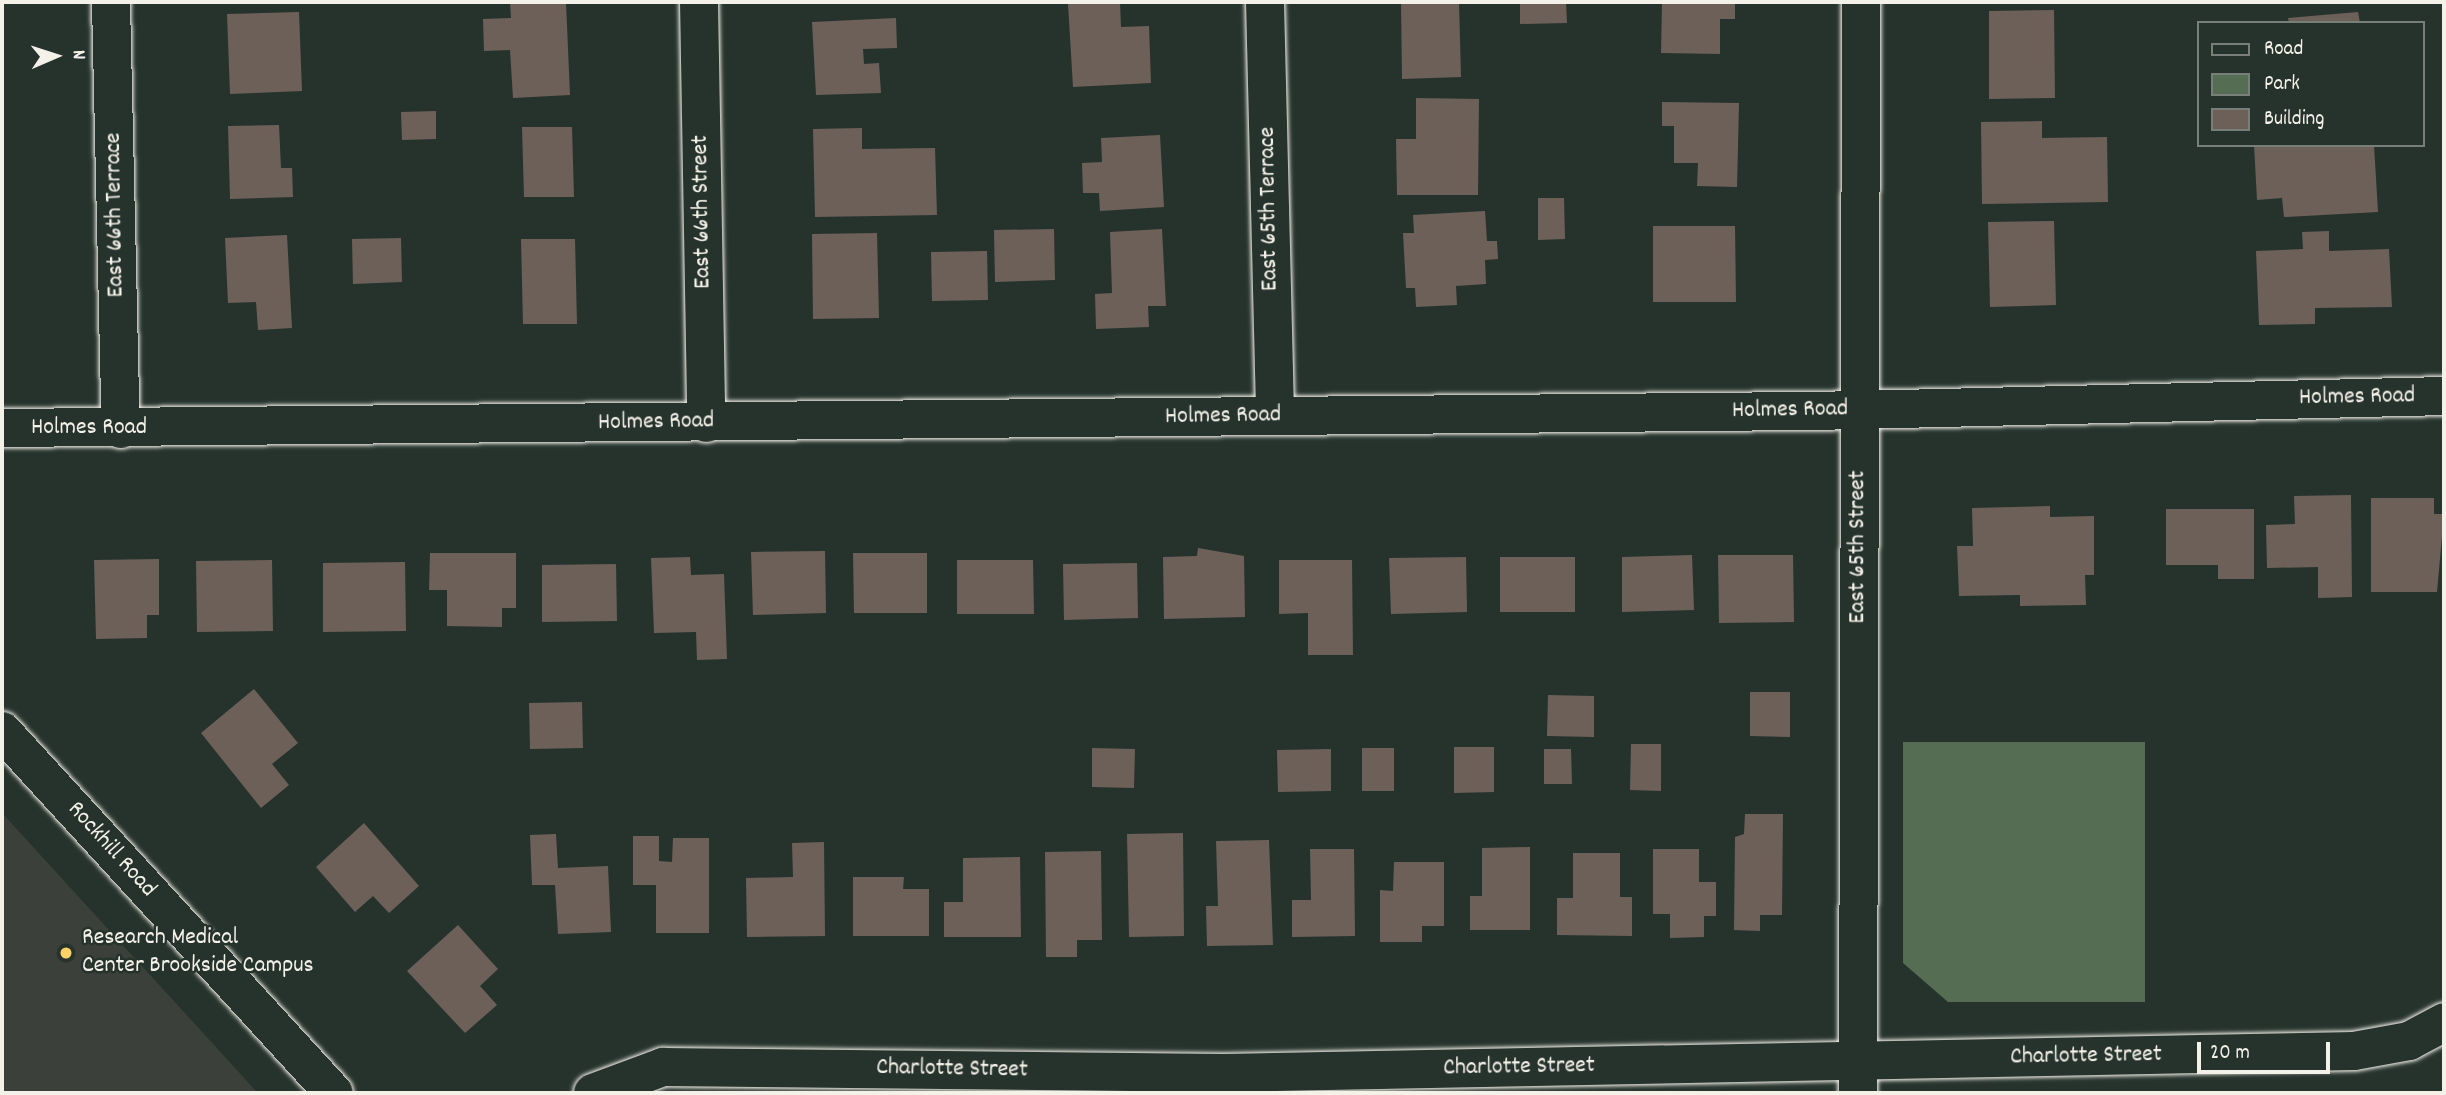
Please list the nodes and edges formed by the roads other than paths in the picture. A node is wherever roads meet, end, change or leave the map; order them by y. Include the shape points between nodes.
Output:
1 (111, 2) edge
2 (699, 2) edge
3 (1265, 2) edge
4 (1861, 2) edge
5 (2444, 396) edge
6 (1859, 410) junction
7 (1275, 416) junction
8 (706, 423) junction
9 (2, 428) edge
10 (121, 429) junction
11 (2, 731) edge
12 (2444, 1022) edge
13 (1858, 1078) edge
14 (334, 1093) edge
15 (593, 1093) edge

1 - 10 street, East 66th Terrace
2 - 8 street, East 66th Street
3 - 7 street, East 65th Terrace
4 - 6 street, East 65th Street
5 - 6 street, Holmes Road
6 - 7 street, Holmes Road
6 - 13 street, East 65th Street
7 - 8 street, Holmes Road
8 - 10 street, Holmes Road
9 - 10 street, Holmes Road
11 - 14 street, Rockhill Road
12 - 13 street, Charlotte Street via 2409,1041 2354,1051
13 - 15 street, Charlotte Street via 663,1067

